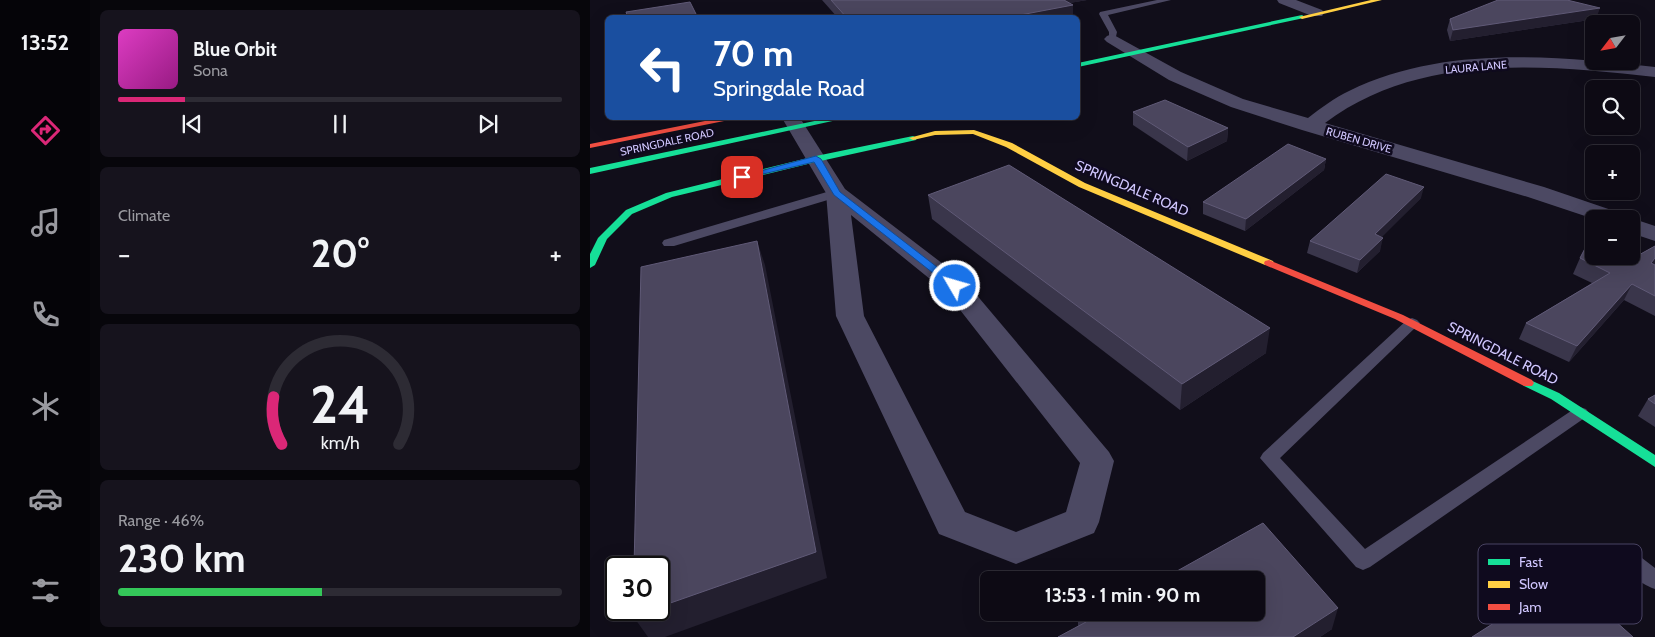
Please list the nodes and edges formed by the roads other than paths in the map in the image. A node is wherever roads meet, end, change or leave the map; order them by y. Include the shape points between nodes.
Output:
1 (1167, 0) edge
2 (1379, 0) edge
3 (1292, 1) edge
4 (1271, 6) dead end
5 (1317, 13) junction
6 (1107, 40) joint
7 (1133, 44) junction
8 (1080, 64) edge
9 (1585, 64) edge
10 (1640, 68) edge
11 (1655, 72) edge
12 (719, 120) edge
13 (816, 120) edge
14 (794, 122) edge
15 (1309, 126) junction
16 (590, 146) edge
17 (816, 159) junction
18 (590, 171) edge
19 (837, 193) junction
20 (1589, 210) edge
21 (1640, 228) edge
22 (1655, 234) edge
23 (669, 244) dead end
24 (590, 265) edge
25 (1412, 323) junction
26 (1580, 413) junction
27 (1655, 462) edge
28 (1642, 570) edge
29 (1655, 580) edge

1 - 6 lane via 1103,14 1114,32
2 - 5 street
3 - 4 street
3 - 5 street
5 - 7 street
6 - 7 street, RUBEN DRIVE
7 - 8 street
7 - 15 street, RUBEN DRIVE via 1207,91 1237,104
9 - 15 street, LAURA LANE via 1530,63 1424,72 1363,91
10 - 11 street, LAURA LANE
12 - 16 street, SPRINGDALE ROAD
13 - 14 street, SPRINGDALE ROAD
14 - 17 street
14 - 18 street, SPRINGDALE ROAD
15 - 20 street, RUBEN DRIVE
17 - 19 street
17 - 24 street, SPRINGDALE ROAD via 669,194 629,212 604,238
17 - 25 street, SPRINGDALE ROAD via 935,133 974,132 1009,145 1082,185
19 - 19 street via 850,316 952,523 1016,548 1081,522 1097,461 955,286
19 - 23 lane
21 - 22 street
25 - 26 street, SPRINGDALE ROAD via 1555,396
25 - 26 lane via 1269,458 1363,561
26 - 27 street, SPRINGDALE ROAD
28 - 29 lane

